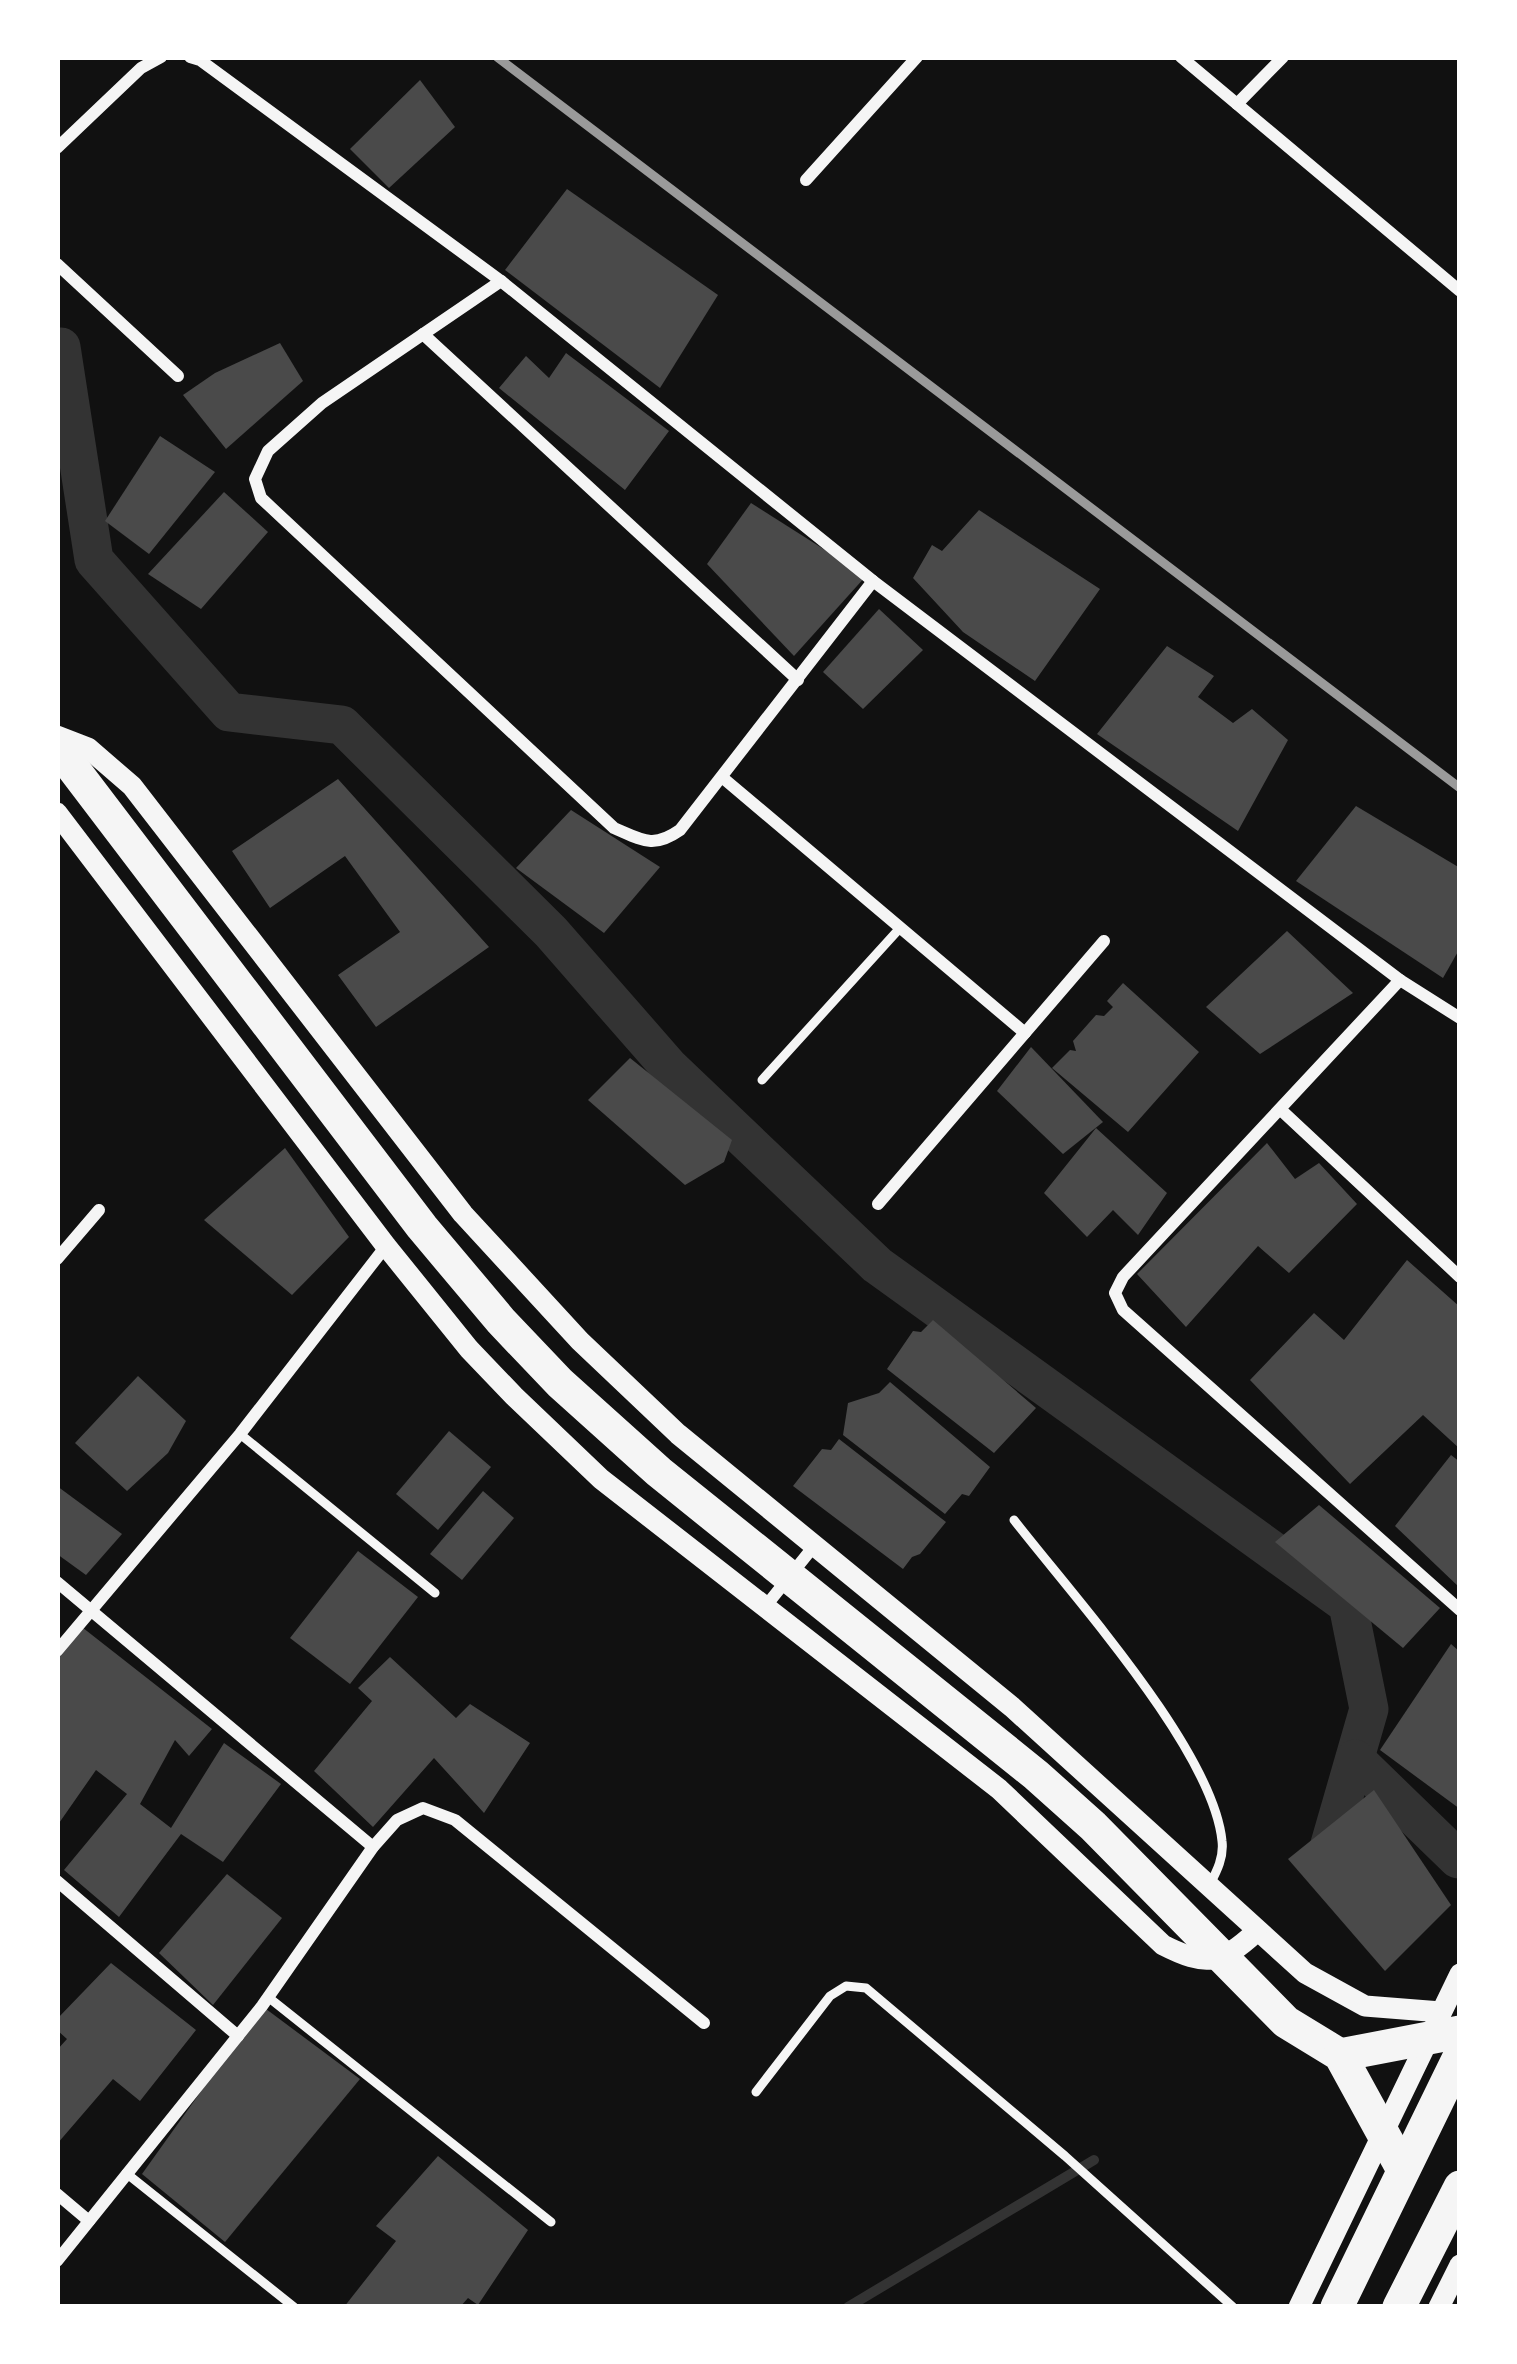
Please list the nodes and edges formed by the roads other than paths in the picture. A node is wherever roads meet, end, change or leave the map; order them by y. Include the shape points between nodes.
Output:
1 (161, 57) edge
2 (190, 57) edge
3 (917, 57) edge
4 (1181, 57) edge
5 (1283, 57) edge
6 (1237, 104) junction
7 (57, 148) edge
8 (806, 180) dead end
9 (57, 264) edge
10 (501, 281) junction
11 (1460, 291) edge
12 (423, 334) junction
13 (178, 376) dead end
14 (872, 581) junction
15 (798, 680) junction
16 (57, 736) edge
17 (57, 747) edge
18 (723, 778) junction
19 (57, 813) edge
20 (900, 928) junction
21 (1104, 941) dead end
22 (1400, 980) junction
23 (1460, 1018) edge
24 (1025, 1033) junction
25 (762, 1081) dead end
26 (1281, 1110) junction
27 (878, 1204) dead end
28 (99, 1210) dead end
29 (386, 1246) junction
30 (57, 1259) edge
31 (1460, 1277) edge
32 (240, 1434) junction
33 (1014, 1520) dead end
34 (814, 1546) junction
35 (57, 1582) edge
36 (435, 1593) dead end
37 (765, 1607) junction
38 (1460, 1610) edge
39 (88, 1611) junction
40 (57, 1651) edge
41 (374, 1847) junction
42 (57, 1881) edge
43 (1208, 1886) junction
44 (1256, 1933) junction
45 (1460, 1974) edge
46 (268, 1997) junction
47 (1451, 2022) edge
48 (704, 2023) dead end
49 (238, 2036) junction
50 (1340, 2055) junction
51 (1460, 2056) edge
52 (755, 2092) dead end
53 (1402, 2170) junction
54 (126, 2173) junction
55 (1460, 2187) edge
56 (57, 2194) edge
57 (89, 2221) junction
58 (551, 2222) dead end
59 (57, 2261) edge
60 (1460, 2265) edge
61 (293, 2307) edge
62 (1233, 2307) edge
63 (1299, 2307) edge
64 (1337, 2307) edge
65 (1399, 2307) edge
66 (1438, 2307) edge

1 - 7 street
2 - 10 street
3 - 8 street
4 - 6 street
5 - 6 street
6 - 11 street
9 - 13 street
10 - 12 street
10 - 14 street
12 - 15 street
12 - 18 street via 268,451 255,479 261,498 614,828 663,842
14 - 15 street
14 - 22 street
15 - 18 street
16 - 34 street via 88,748 132,786 463,1214 580,1341
17 - 50 highway via 500,1322 659,1472 1036,1775 1286,2022
18 - 20 street
19 - 29 street
20 - 24 street
20 - 25 lane
21 - 24 street
22 - 23 street
22 - 26 street
24 - 27 street
26 - 31 street
26 - 38 street via 1115,1293 1124,1310
28 - 30 street
29 - 32 street
29 - 37 street via 469,1349 601,1479
32 - 36 lane
32 - 39 street
33 - 43 lane via 1181,1739 1223,1843
34 - 37 street
34 - 43 street via 1057,1746
35 - 39 street
37 - 44 street via 999,1789 1163,1946 1196,1962 1231,1955
39 - 40 street
39 - 41 street
41 - 46 street
41 - 48 street via 397,1820 423,1808 454,1820
42 - 49 street
43 - 44 street
44 - 47 street via 1365,2006
45 - 47 street
46 - 49 street
46 - 58 lane
47 - 50 highway
47 - 63 street
49 - 54 street
50 - 53 highway
51 - 53 highway
52 - 62 lane via 830,1996 847,1985 866,1988
53 - 64 highway
54 - 57 street
54 - 61 lane
55 - 65 highway
56 - 57 street
57 - 59 street
60 - 66 street

